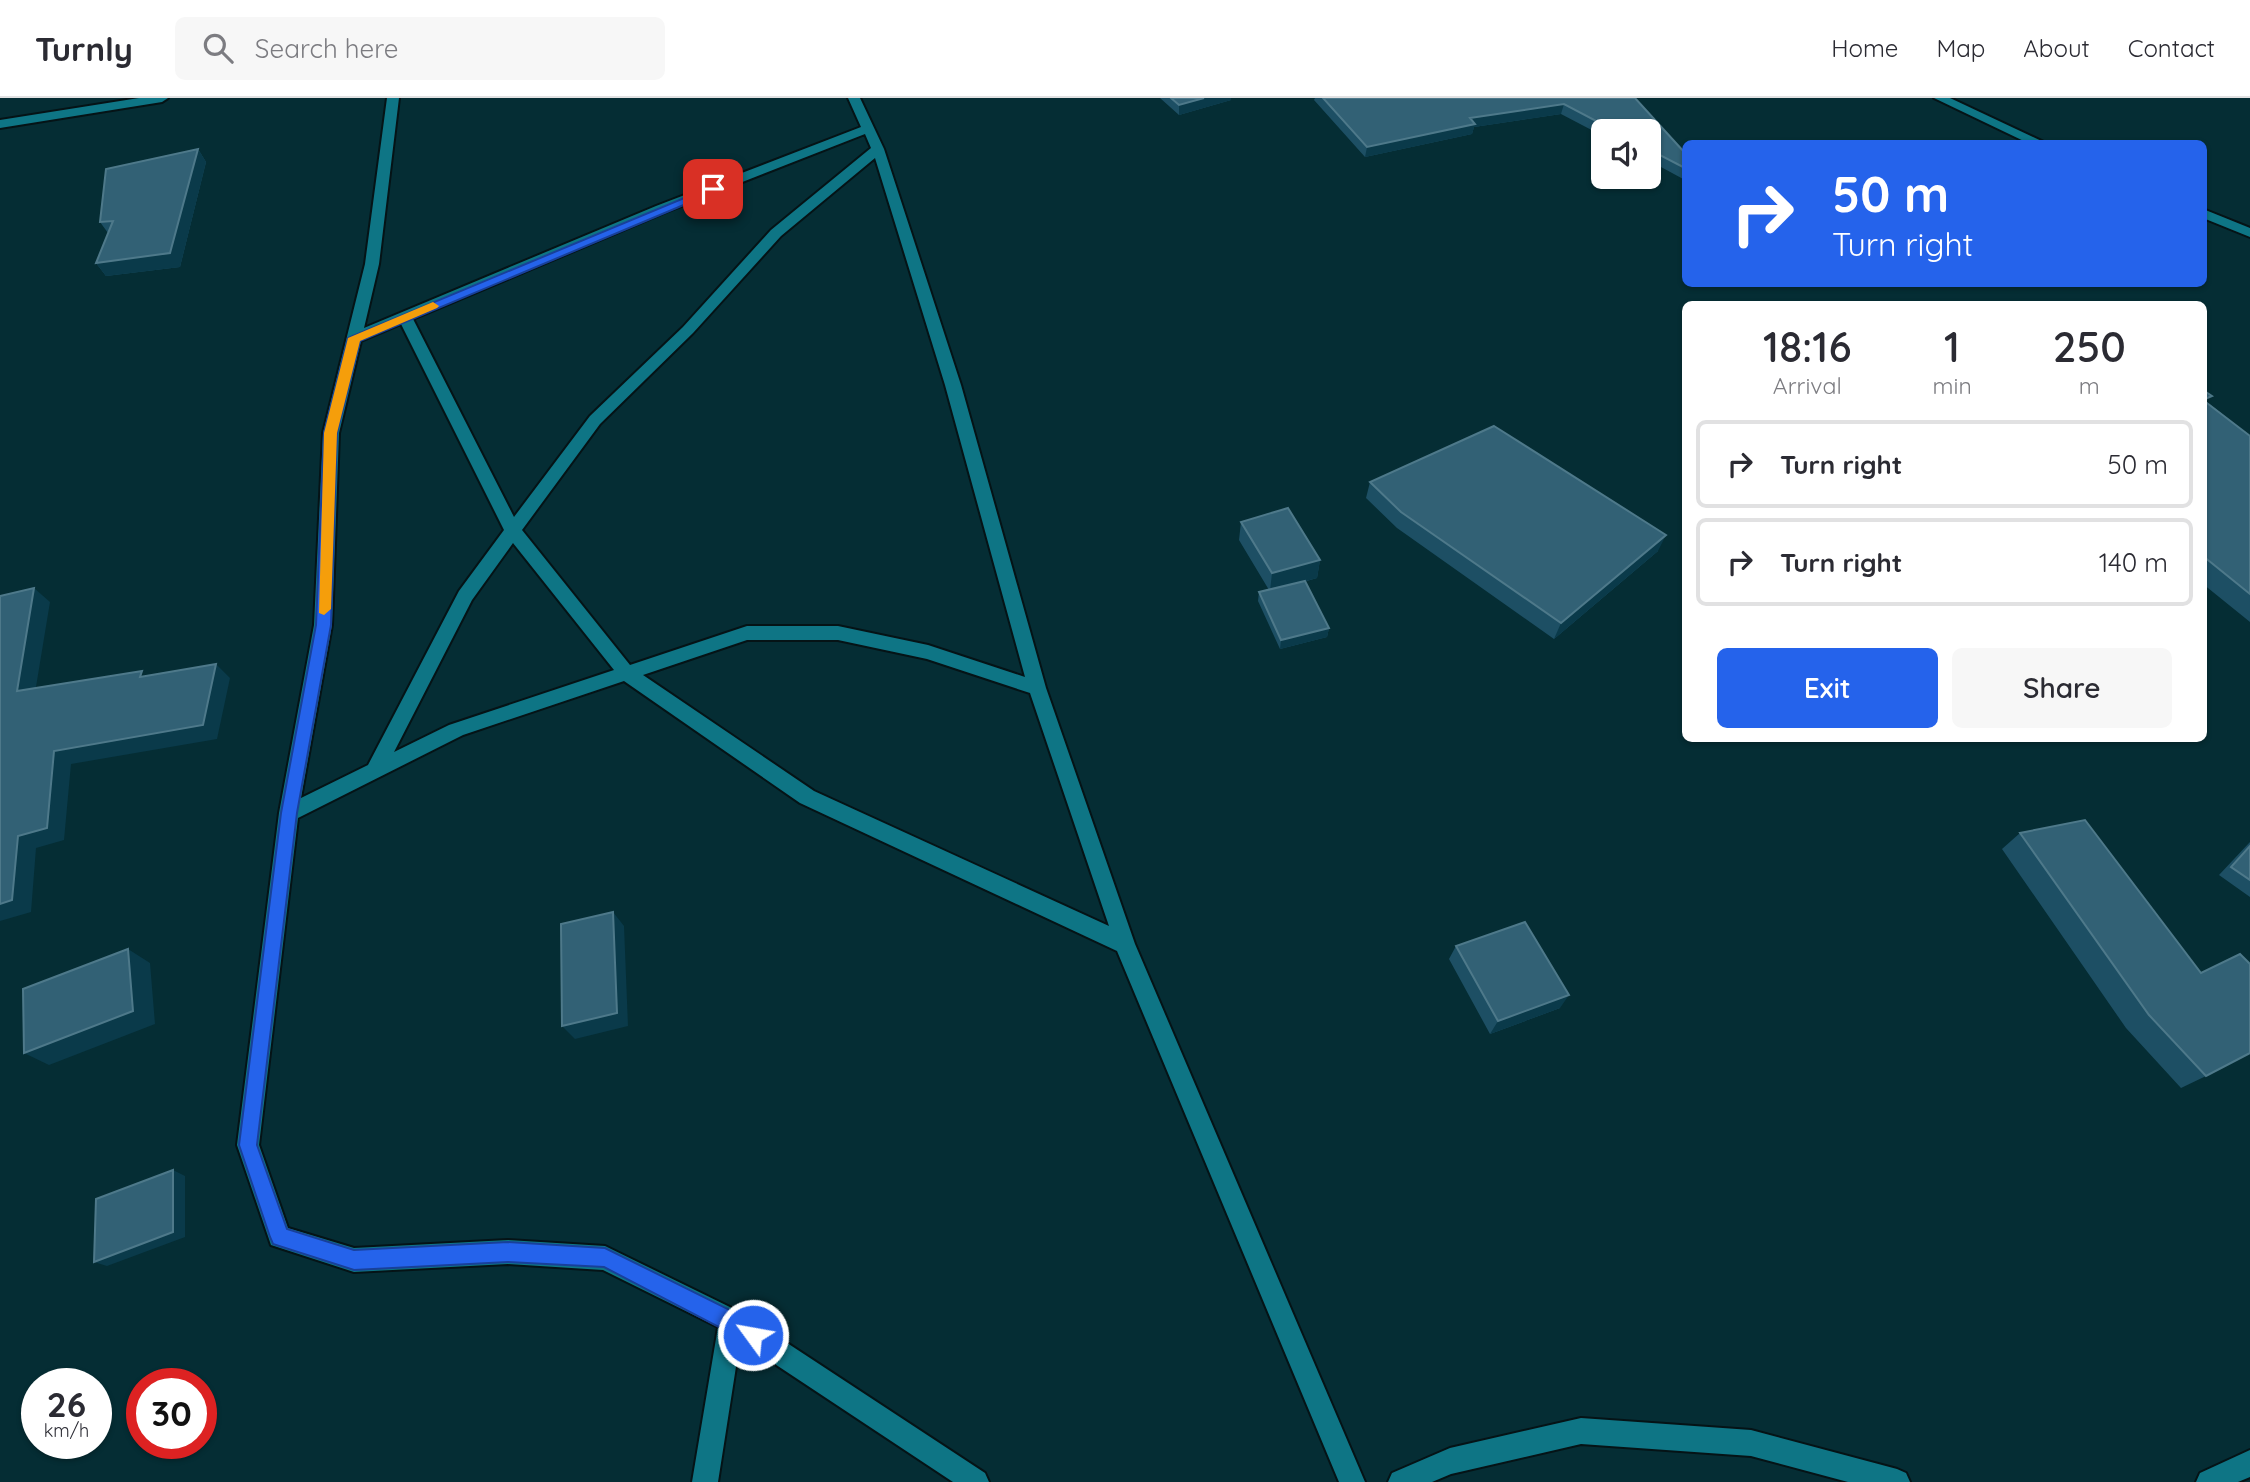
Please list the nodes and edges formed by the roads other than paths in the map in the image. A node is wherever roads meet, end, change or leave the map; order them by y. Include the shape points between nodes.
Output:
1 (162, 98) edge
2 (393, 98) edge
3 (854, 98) edge
4 (1940, 98) edge
5 (0, 124) edge
6 (869, 128) junction
7 (2033, 140) edge
8 (878, 149) junction
9 (2207, 215) edge
10 (2250, 233) edge
11 (405, 317) junction
12 (354, 338) junction
13 (512, 529) junction
14 (626, 673) junction
15 (1037, 688) junction
16 (375, 770) junction
17 (289, 813) junction
18 (1125, 944) junction
19 (731, 1321) junction
20 (2250, 1463) edge
21 (705, 1482) edge
22 (976, 1482) edge
23 (1352, 1482) edge
24 (1401, 1482) edge
25 (1898, 1482) edge
26 (2209, 1482) edge

1 - 5 street
2 - 12 street via 378,229
3 - 6 street
4 - 7 street
6 - 8 street
6 - 11 street
8 - 13 street via 776,233 688,330 595,420
8 - 15 street via 953,385
9 - 10 street
11 - 12 street
11 - 13 street
12 - 17 street via 331,433 323,625
13 - 14 street
13 - 16 street via 465,596
14 - 15 street via 747,633 838,633 928,652
14 - 16 street via 456,730
14 - 18 street via 807,797
15 - 18 street
16 - 17 street
17 - 19 street via 248,1145 279,1237 354,1260 508,1252 605,1258
18 - 23 street
19 - 21 street
19 - 22 street
20 - 26 street
24 - 25 street via 1450,1461 1581,1431 1751,1443

